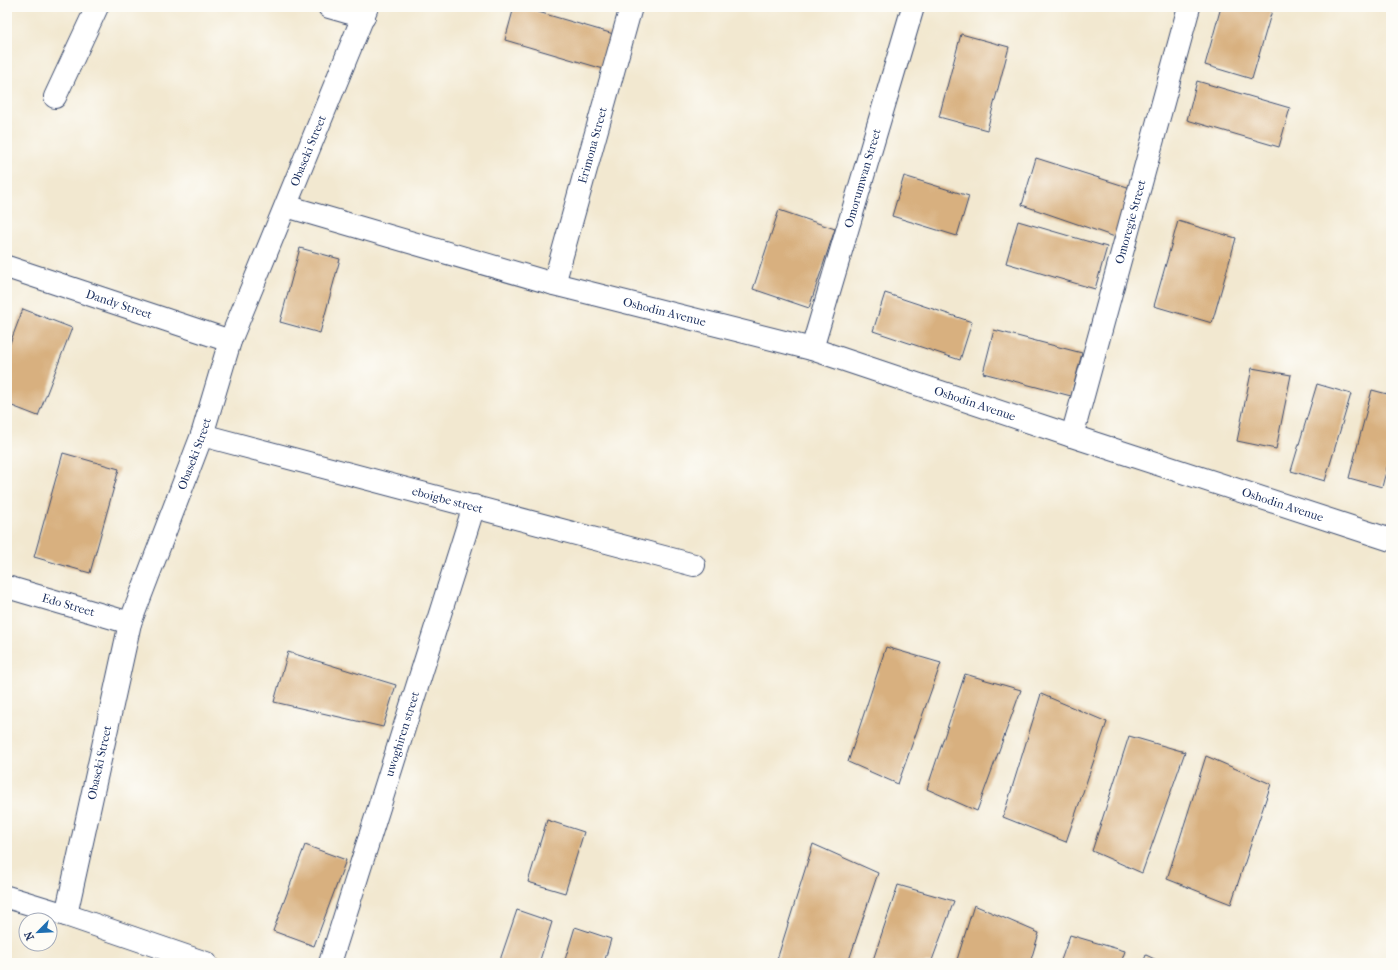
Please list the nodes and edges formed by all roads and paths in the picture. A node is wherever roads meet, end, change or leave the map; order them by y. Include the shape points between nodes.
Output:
1 (97, 7) edge
2 (329, 7) edge
3 (631, 7) edge
4 (913, 7) edge
5 (1189, 7) edge
6 (366, 12) edge
7 (55, 97) dead end
8 (286, 206) junction
9 (7, 267) edge
10 (554, 284) junction
11 (230, 341) junction
12 (812, 349) junction
13 (202, 435) junction
14 (1072, 436) junction
15 (474, 506) junction
16 (1391, 540) edge
17 (694, 565) dead end
18 (7, 586) edge
19 (130, 622) junction
20 (7, 897) edge
21 (66, 915) junction
22 (206, 963) edge
23 (330, 963) edge

1 - 7 street
2 - 6 street
3 - 10 street, Erimona Street
4 - 12 street, Omorumwan Street
5 - 14 street, Omoregie Street
6 - 8 street, Obaseki Street
8 - 10 street, Oshodin Avenue
8 - 11 street, Obaseki Street
9 - 11 street, Dandy Street
10 - 12 street, Oshodin Avenue
11 - 13 street, Obaseki Street
12 - 14 street, Oshodin Avenue
13 - 15 street, eboigbe street
13 - 19 street, Obaseki Street
14 - 16 street, Oshodin Avenue
15 - 17 street, eboigbe street
15 - 23 street, uwoghiren street
18 - 19 street, Edo Street
19 - 21 street, Obaseki Street
20 - 21 street
21 - 22 street

